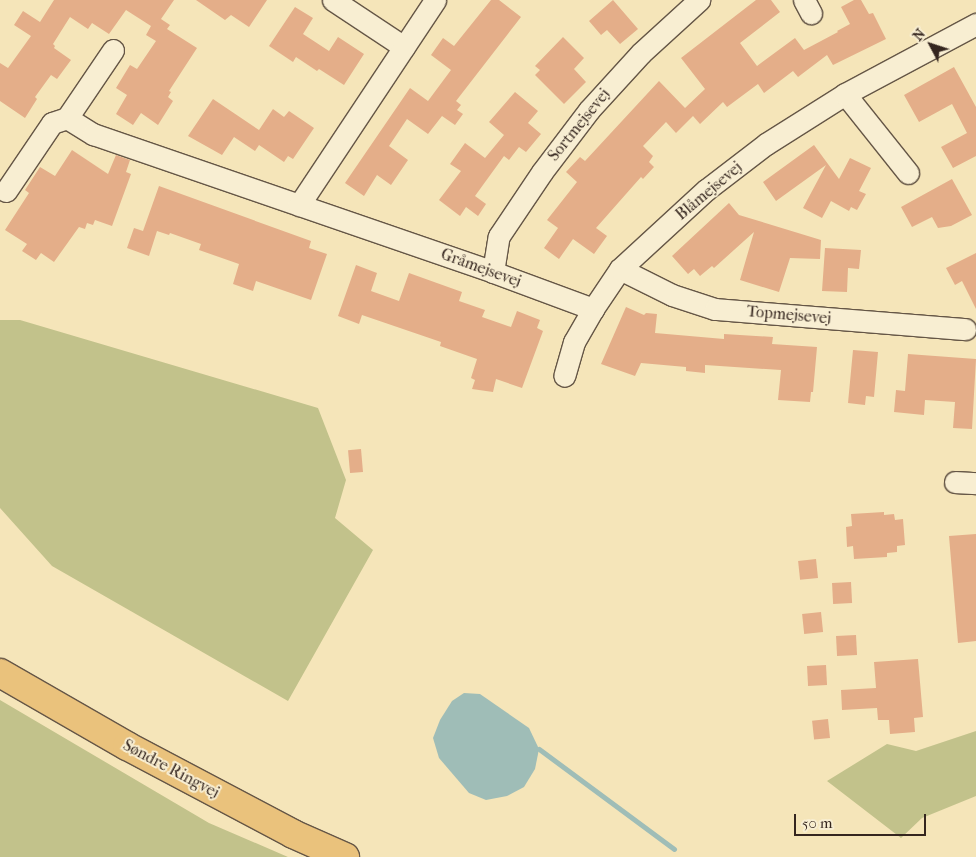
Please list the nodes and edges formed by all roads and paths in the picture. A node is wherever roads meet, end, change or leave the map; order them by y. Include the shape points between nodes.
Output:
1 (333, 0) edge
2 (435, 0) edge
3 (699, 0) edge
4 (976, 24) edge
5 (404, 47) junction
6 (113, 50) dead end
7 (845, 94) junction
8 (67, 118) junction
9 (908, 173) dead end
10 (6, 191) dead end
11 (299, 204) junction
12 (620, 269) junction
13 (493, 272) junction
14 (593, 309) junction
15 (965, 329) dead end
16 (564, 376) dead end
17 (0, 673) edge
18 (346, 857) edge

1 - 5 street
2 - 5 street
3 - 13 street, Sortmejsevej via 634,60 589,110 548,164 499,236
4 - 7 street, Blåmejsevej
5 - 11 street
6 - 8 street
7 - 9 street
7 - 12 street, Blåmejsevej via 766,144 714,185
8 - 10 street via 52,123
8 - 11 street, Gråmejsevej via 92,134
11 - 13 street, Gråmejsevej
12 - 14 street, Blåmejsevej
12 - 15 street, Topmejsevej via 672,295 715,309
13 - 14 street, Gråmejsevej
14 - 16 street via 574,342
17 - 18 main road, Søndre Ringvej via 127,746 293,834

